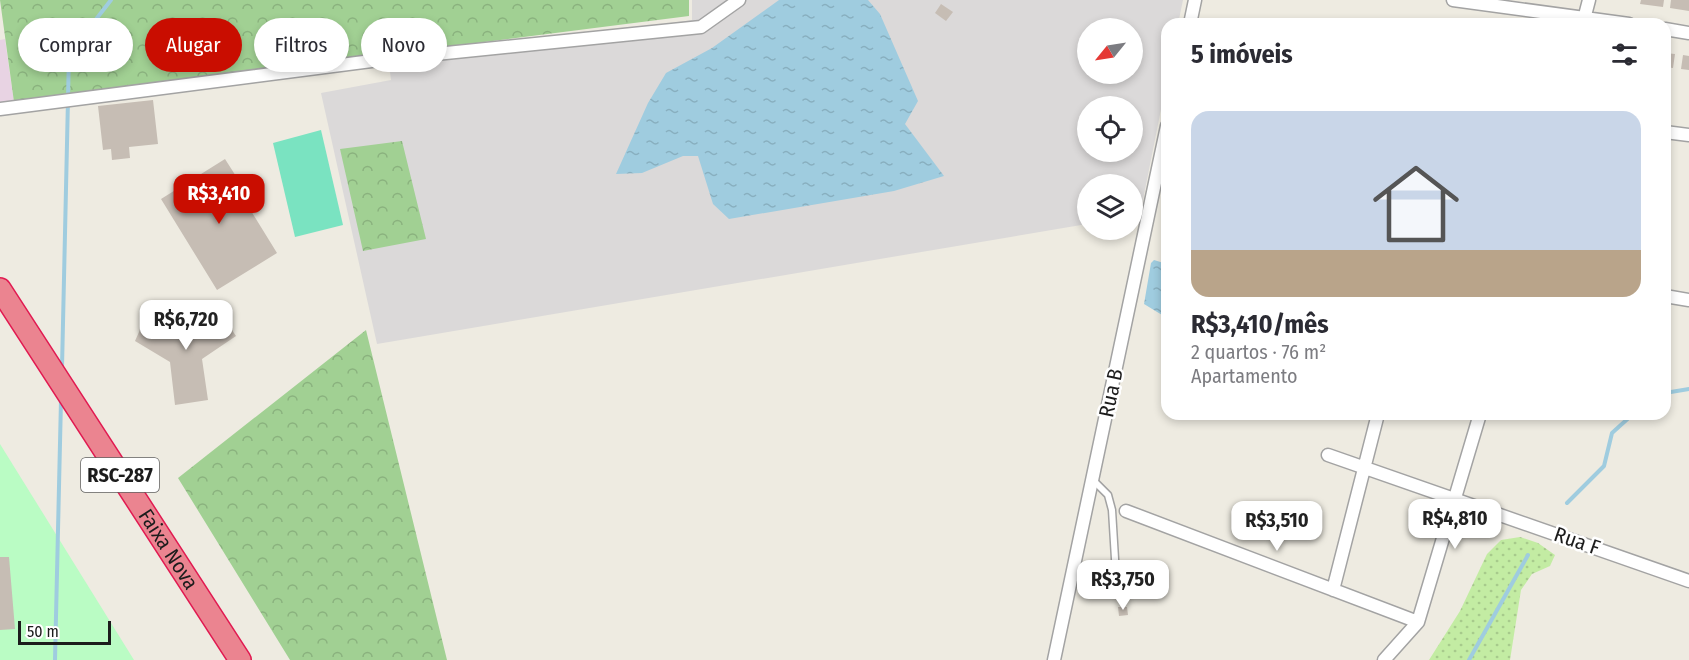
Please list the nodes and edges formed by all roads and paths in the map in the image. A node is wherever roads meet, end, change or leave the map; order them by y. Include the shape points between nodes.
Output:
1 (739, 0) edge
2 (1195, 0) edge
3 (1453, 0) edge
4 (1589, 0) edge
5 (1481, 2) edge
6 (1191, 18) edge
7 (1567, 18) edge
8 (1584, 18) edge
9 (1671, 30) edge
10 (1689, 33) edge
11 (0, 109) edge
12 (1671, 133) edge
13 (1689, 135) edge
14 (1161, 155) edge
15 (0, 289) edge
16 (1671, 297) edge
17 (1689, 300) edge
18 (1377, 420) edge
19 (1478, 420) edge
20 (1328, 455) dead end
21 (1365, 468) junction
22 (1093, 480) junction
23 (1455, 498) junction
24 (1126, 511) dead end
25 (1116, 575) dead end
26 (1689, 581) edge
27 (1334, 590) junction
28 (1418, 622) junction
29 (240, 660) edge
30 (1054, 660) edge
31 (1384, 660) edge

1 - 11 street via 701,27 387,58
2 - 6 street
3 - 5 street
4 - 8 street
5 - 7 street
9 - 10 street
12 - 13 street
14 - 22 street, Rua B
15 - 29 highway, Faixa Nova / RSC-287
16 - 17 street
18 - 21 street
19 - 23 street
20 - 21 street, Rua F
21 - 23 street, Rua F
21 - 27 street
22 - 25 lane via 1108,495 1113,510
22 - 30 street, Rua B
23 - 26 street, Rua F
23 - 28 street
24 - 27 street
27 - 28 street
28 - 31 street

